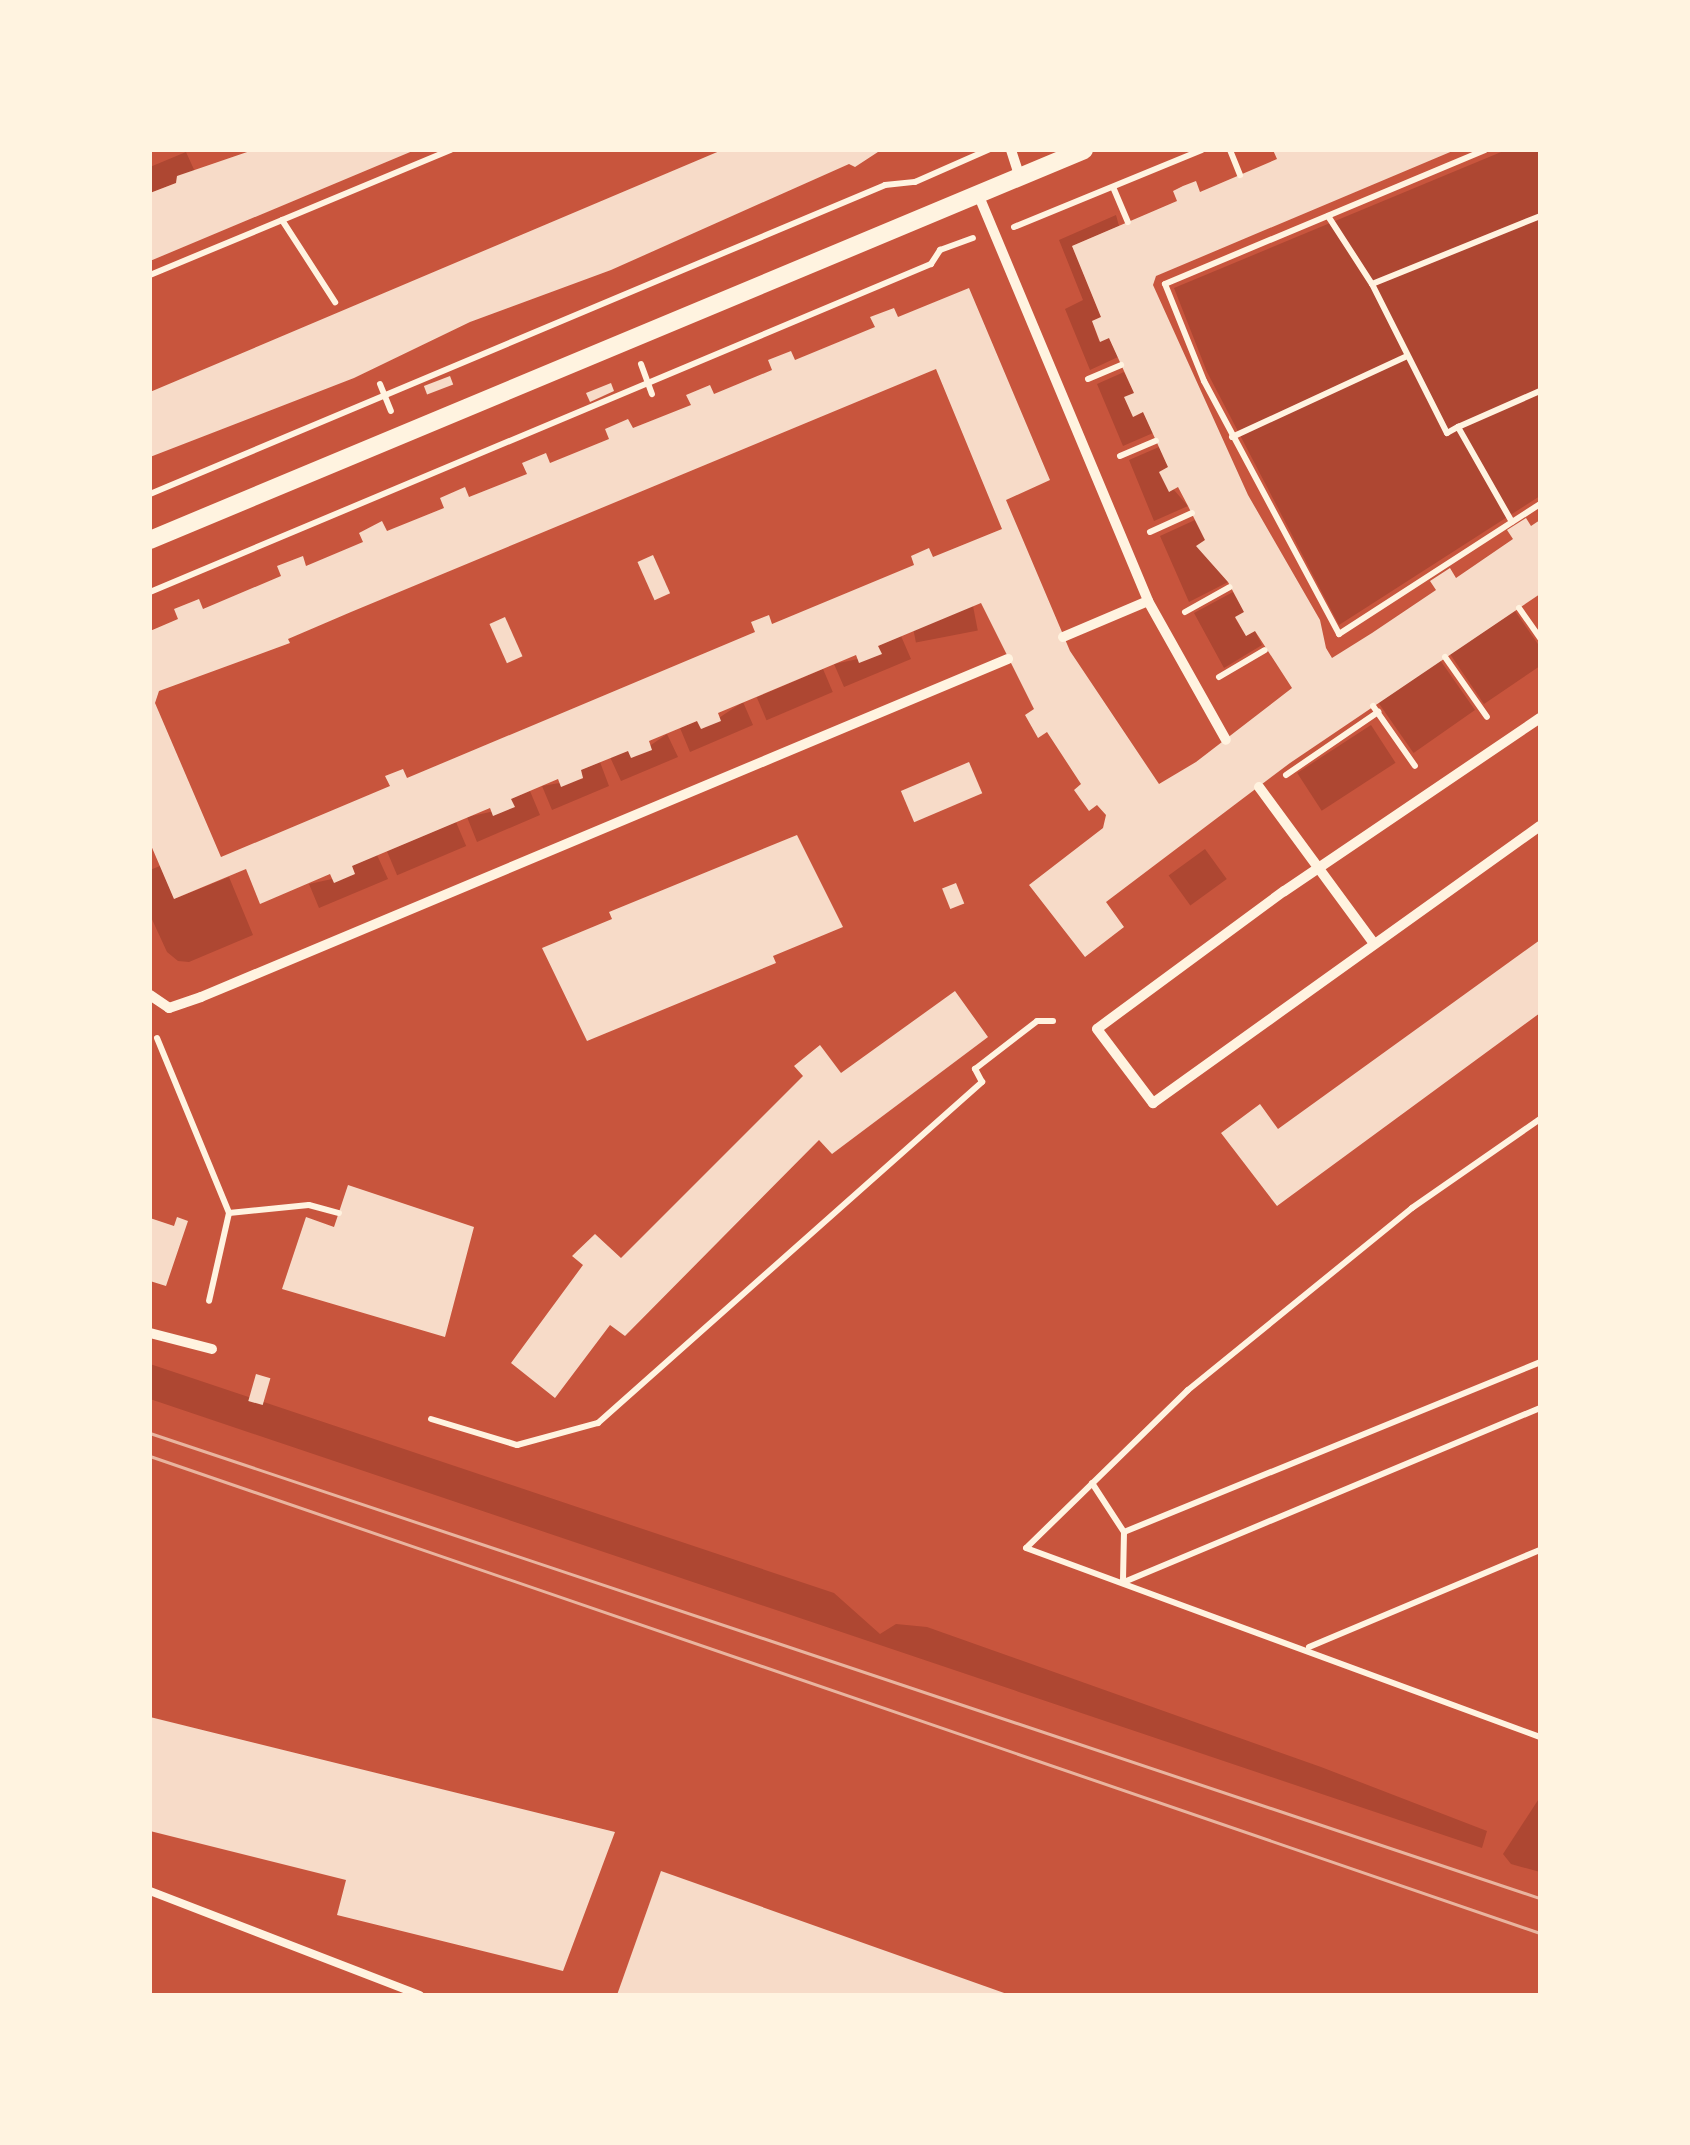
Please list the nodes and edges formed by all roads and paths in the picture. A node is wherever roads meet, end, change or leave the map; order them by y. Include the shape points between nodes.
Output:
1 (451, 150) edge
2 (988, 150) edge
3 (1011, 150) edge
4 (1084, 150) edge
5 (1202, 150) edge
6 (1230, 150) edge
7 (1485, 150) edge
8 (1240, 175) dead end
9 (1020, 177) junction
10 (1114, 187) junction
11 (978, 194) junction
12 (1328, 216) junction
13 (1540, 216) edge
14 (282, 220) junction
15 (1031, 222) dead end
16 (1128, 222) dead end
17 (963, 240) dead end
18 (150, 275) edge
19 (1372, 284) junction
20 (335, 302) dead end
21 (1407, 356) junction
22 (640, 364) dead end
23 (1122, 365) dead end
24 (1088, 380) dead end
25 (648, 383) junction
26 (380, 384) dead end
27 (1540, 391) edge
28 (652, 394) dead end
29 (385, 396) junction
30 (391, 412) dead end
31 (1458, 427) junction
32 (1232, 437) junction
33 (1156, 441) dead end
34 (1120, 456) dead end
35 (150, 494) edge
36 (1540, 504) edge
37 (1192, 514) dead end
38 (1512, 522) junction
39 (1150, 532) dead end
40 (150, 540) edge
41 (1230, 587) dead end
42 (150, 592) edge
43 (1148, 601) junction
44 (1519, 608) dead end
45 (1185, 612) dead end
46 (1064, 637) dead end
47 (1540, 638) edge
48 (1265, 650) dead end
49 (1445, 657) dead end
50 (1008, 659) dead end
51 (1219, 677) dead end
52 (1487, 717) dead end
53 (1540, 718) edge
54 (1226, 740) dead end
55 (1416, 766) dead end
56 (1286, 775) dead end
57 (1259, 786) dead end
58 (1540, 826) edge
59 (1318, 868) junction
60 (1373, 942) junction
61 (150, 995) edge
62 (1054, 1021) dead end
63 (157, 1038) dead end
64 (1540, 1119) edge
65 (229, 1213) junction
66 (339, 1213) dead end
67 (209, 1301) dead end
68 (150, 1333) edge
69 (212, 1348) dead end
70 (1540, 1362) edge
71 (1540, 1408) edge
72 (431, 1419) dead end
73 (1092, 1484) junction
74 (1124, 1532) junction
75 (1540, 1550) edge
76 (1123, 1582) junction
77 (1308, 1648) junction
78 (1540, 1738) edge
79 (150, 1891) edge
80 (420, 1995) edge

1 - 14 path
2 - 29 path via 915,182 886,185
3 - 9 street
4 - 9 street
5 - 10 path
6 - 8 path
7 - 12 path
9 - 11 street
10 - 15 path
10 - 16 path
11 - 40 street
11 - 43 street
12 - 19 path
12 - 32 path via 1165,284
13 - 19 path
14 - 18 path
14 - 20 path
17 - 25 path via 940,250 930,264
19 - 21 path
21 - 31 path via 1447,433
21 - 32 path
22 - 25 path
23 - 24 path
25 - 28 path
25 - 42 path
26 - 29 path
27 - 31 path
29 - 30 path
29 - 35 path
31 - 38 path
32 - 38 path via 1339,634
33 - 34 path
36 - 38 path
37 - 39 path
41 - 45 path
43 - 46 street
43 - 54 street
44 - 47 path
48 - 51 path
49 - 52 path
50 - 61 street via 201,997 169,1008
53 - 59 street
55 - 56 path via 1376,708
57 - 59 street
58 - 60 street
59 - 60 street
59 - 60 street via 1098,1029 1123,1064 1153,1103
62 - 72 path via 1038,1022 974,1069 982,1082 598,1423 516,1445
63 - 65 path
64 - 73 path via 1412,1208 1203,1378
65 - 66 path via 310,1204
65 - 67 path
68 - 69 street
70 - 74 path
71 - 76 path
73 - 74 path
73 - 76 path via 1026,1548
74 - 76 path
75 - 77 path
76 - 77 path
77 - 78 path
79 - 80 lane

